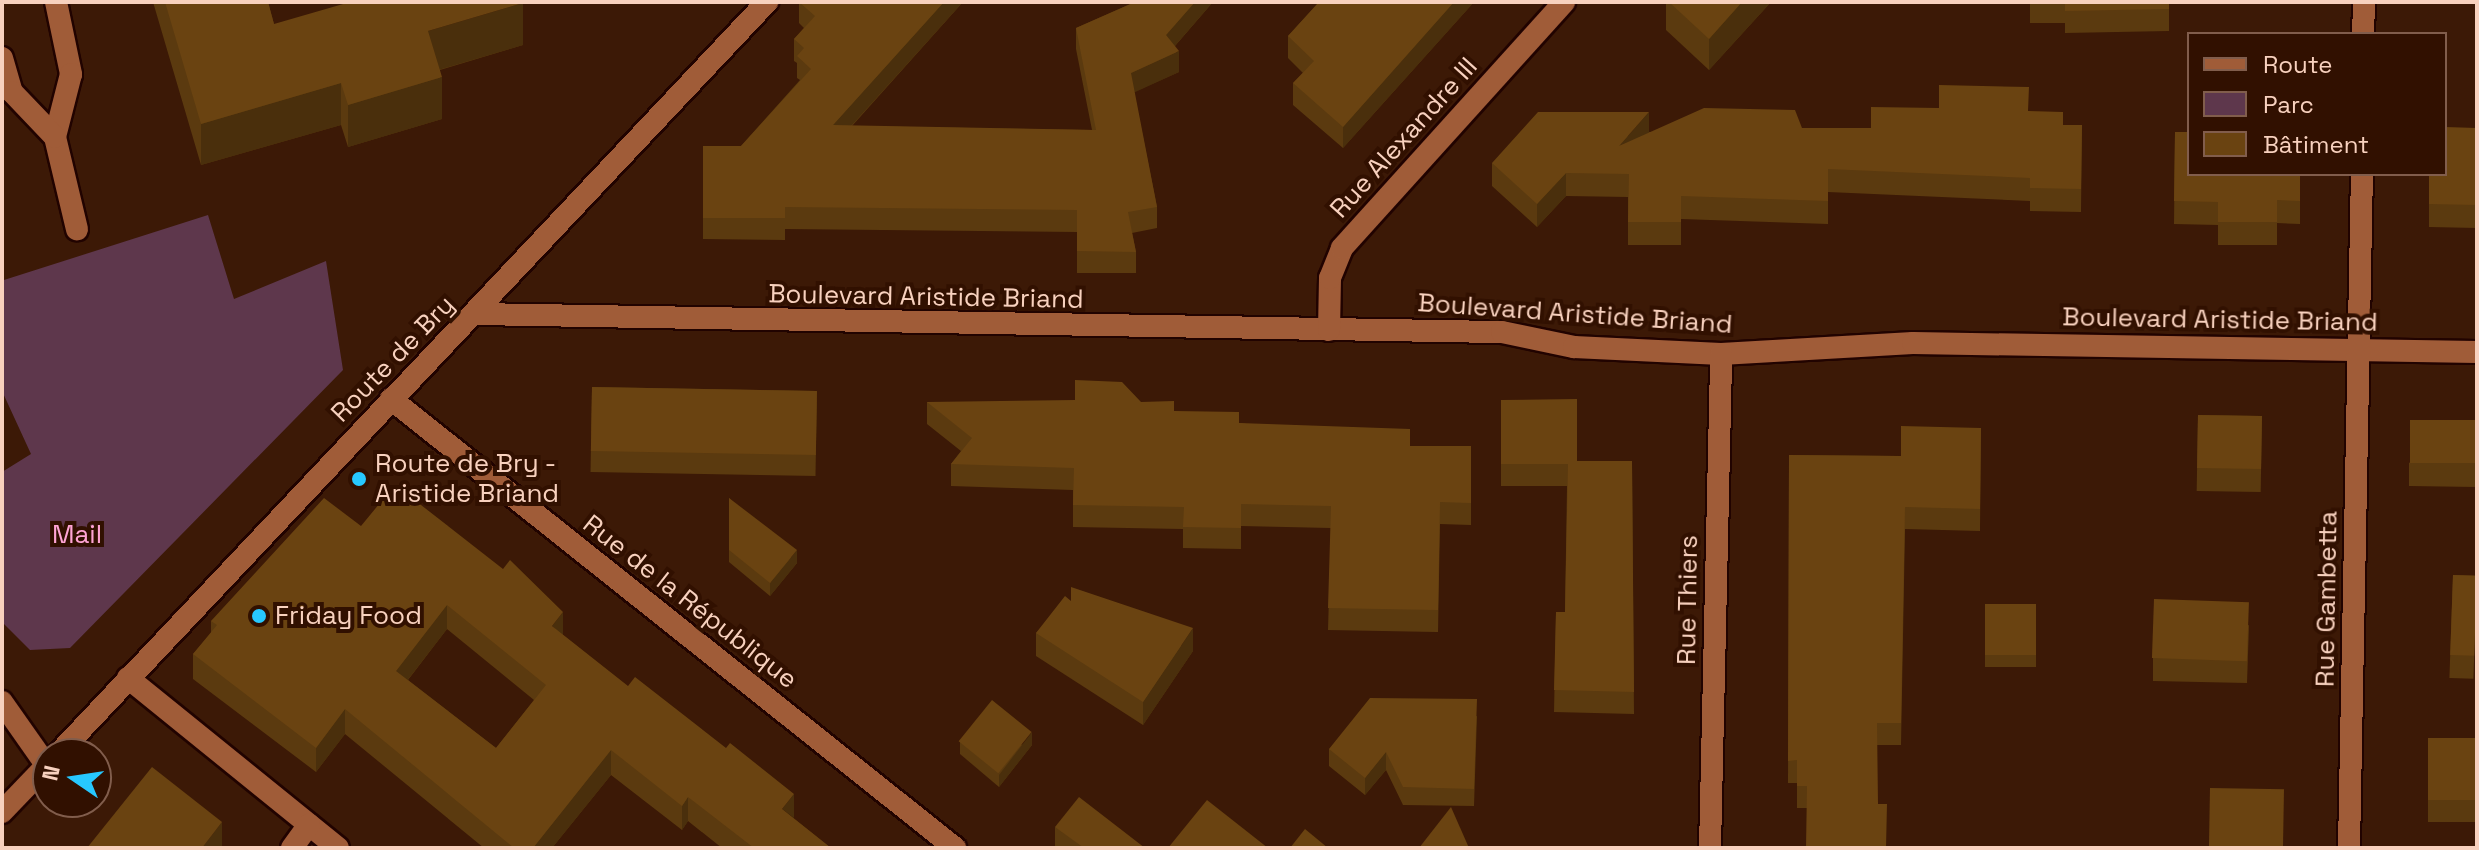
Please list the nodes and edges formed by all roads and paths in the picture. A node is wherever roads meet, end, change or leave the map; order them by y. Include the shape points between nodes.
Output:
1 (56, 2) edge
2 (767, 2) edge
3 (1564, 2) edge
4 (2364, 2) edge
5 (2363, 32) edge
6 (2, 58) edge
7 (55, 137) junction
8 (2362, 176) edge
9 (77, 229) dead end
10 (476, 314) junction
11 (1329, 330) junction
12 (2360, 350) junction
13 (2477, 352) edge
14 (1721, 354) junction
15 (391, 399) junction
16 (128, 678) junction
17 (2, 702) edge
18 (32, 738) edge
19 (72, 738) edge
20 (32, 781) edge
21 (2, 812) edge
22 (309, 825) junction
23 (292, 848) edge
24 (338, 848) edge
25 (955, 848) edge
26 (1710, 848) edge
27 (2349, 848) edge

1 - 7 street via 71,74
2 - 10 street, Route de Bry
3 - 11 street, Rue Alexandre III via 1342,248 1330,278
4 - 5 street
6 - 7 street via 12,92
7 - 9 street
8 - 12 street, Rue Gambetta
10 - 11 street, Boulevard Aristide Briand
10 - 15 street, Route de Bry
11 - 14 street, Boulevard Aristide Briand via 1502,332 1574,347
12 - 13 street, Boulevard Aristide Briand
12 - 14 street, Boulevard Aristide Briand via 1913,343
12 - 27 street, Rue Gambetta
14 - 26 street, Rue Thiers
15 - 16 street, Route de Bry
15 - 25 street, Rue de la République
16 - 19 street, Route de Bry
16 - 22 street
17 - 18 street
20 - 21 street, Route de Bry
22 - 23 street
22 - 24 street

